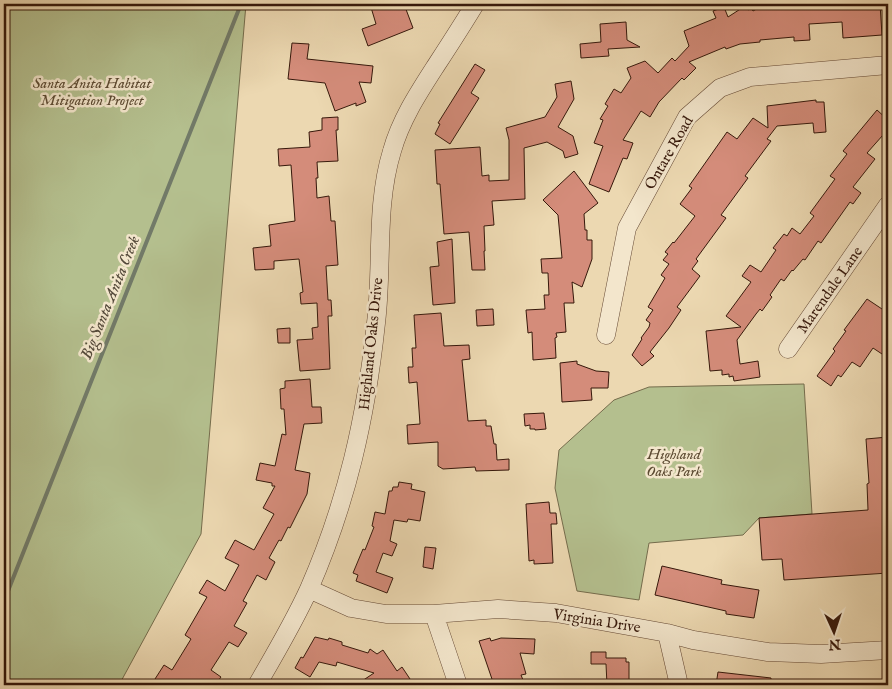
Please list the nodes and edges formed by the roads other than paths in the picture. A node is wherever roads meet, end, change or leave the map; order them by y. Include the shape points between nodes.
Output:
1 (475, 4) edge
2 (888, 66) edge
3 (888, 205) edge
4 (606, 335) dead end
5 (788, 349) dead end
6 (309, 589) junction
7 (434, 614) junction
8 (667, 633) junction
9 (888, 650) edge
10 (257, 685) edge
11 (458, 685) edge
12 (679, 685) edge

1 - 6 street, Highland Oaks Drive via 418,93 391,152 382,212 377,319 363,419 337,517
2 - 4 street, Ontare Road via 750,77 720,88 687,116 627,228
3 - 5 street, Marendale Lane
6 - 7 street, Virginia Drive via 351,608 386,614
6 - 10 street, Highland Oaks Drive
7 - 8 street, Virginia Drive via 498,610 556,613
7 - 11 street
8 - 9 street, Virginia Drive via 768,652 821,654
8 - 12 street

